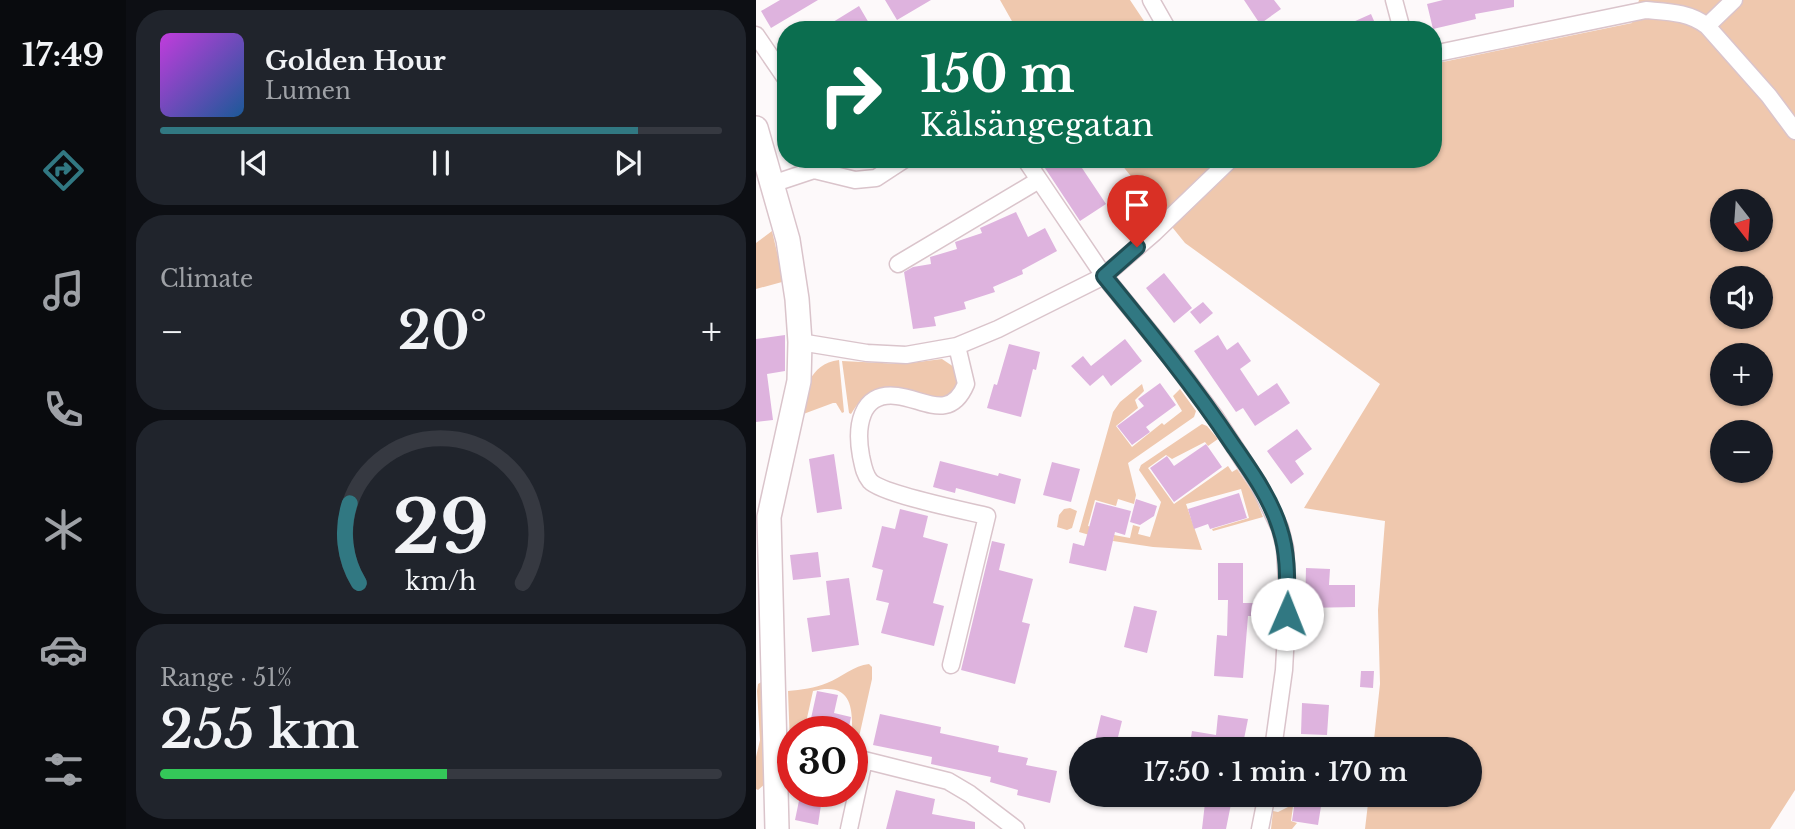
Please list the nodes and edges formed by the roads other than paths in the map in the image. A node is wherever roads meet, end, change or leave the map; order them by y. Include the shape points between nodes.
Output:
1 (1151, 0) edge
2 (1394, 0) edge
3 (1734, 0) edge
4 (1163, 21) edge
5 (1400, 21) edge
6 (1707, 26) junction
7 (756, 35) edge
8 (1442, 52) edge
9 (777, 66) edge
10 (756, 128) edge
11 (1795, 131) edge
12 (810, 168) edge
13 (825, 168) edge
14 (891, 168) edge
15 (1031, 168) edge
16 (1222, 168) edge
17 (1039, 180) junction
18 (772, 184) junction
19 (898, 264) dead end
20 (1104, 276) junction
21 (800, 341) junction
22 (957, 346) junction
23 (951, 664) dead end
24 (1275, 737) edge
25 (1264, 807) edge
26 (777, 829) edge
27 (849, 829) edge
28 (1016, 829) edge
29 (1260, 829) edge

1 - 4 street
2 - 5 street
3 - 6 street
6 - 8 street via 1681,14 1646,10
6 - 11 street
7 - 9 street
10 - 18 street
12 - 18 street
13 - 14 street via 855,180 876,178
15 - 17 street
16 - 20 street
17 - 19 street
17 - 20 street
18 - 21 street via 788,240
20 - 22 street
20 - 24 street via 1215,417 1258,483 1280,528 1287,614
21 - 22 street via 906,355
21 - 26 street via 799,381 769,517
22 - 23 street via 966,384 954,401 940,406 880,397 863,412 858,430 864,470 871,481 895,492 988,516
25 - 29 street
27 - 28 street via 864,760 948,781

